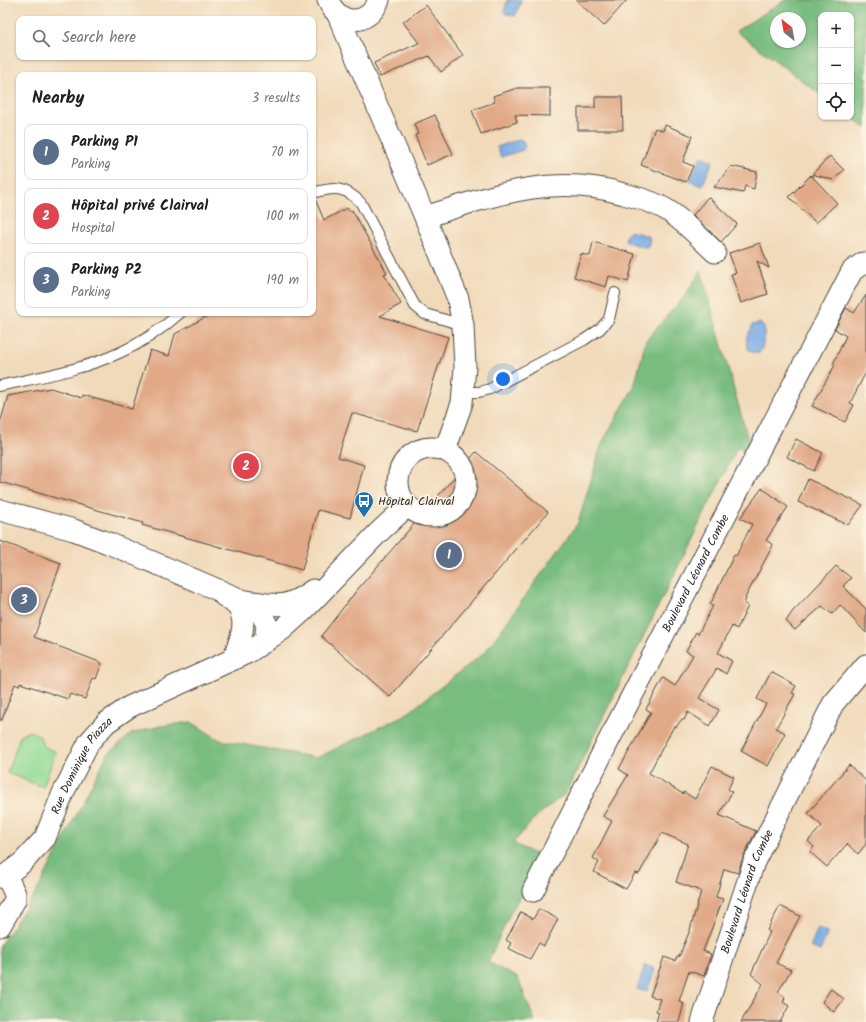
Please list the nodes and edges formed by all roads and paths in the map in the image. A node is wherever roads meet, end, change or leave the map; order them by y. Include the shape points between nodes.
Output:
1 (379, 0) edge
2 (332, 7) edge
3 (316, 192) edge
4 (425, 217) junction
5 (715, 252) dead end
6 (866, 264) edge
7 (615, 293) dead end
8 (177, 316) edge
9 (463, 325) junction
10 (0, 386) edge
11 (462, 397) junction
12 (445, 450) junction
13 (407, 506) junction
14 (0, 510) edge
15 (340, 572) junction
16 (217, 590) junction
17 (244, 601) junction
18 (265, 642) junction
19 (233, 659) junction
20 (866, 665) edge
21 (3, 876) edge
22 (533, 891) dead end
23 (0, 926) edge
24 (702, 1022) edge

1 - 2 street via 370,14 354,20 346,19
2 - 4 street
3 - 9 lane via 326,189 343,190 352,194 361,203 415,306 425,314
4 - 5 street via 494,195 528,188 562,185 605,188 641,198 667,210
4 - 9 street via 458,300
6 - 22 street, Boulevard Léonard Combe via 863,263 852,271
7 - 11 lane via 609,319 584,340 490,389
8 - 10 lane via 145,340 118,354
9 - 11 street via 465,354
11 - 12 street
12 - 13 street via 433,447 420,449 408,457 400,468 397,479 399,494
12 - 13 street via 455,456 463,467 467,479 460,501 452,509 437,516 422,515
13 - 15 street
14 - 16 street via 74,530
15 - 17 street via 302,598 288,604 273,606
15 - 18 street, Rue Dominique Piazza via 304,610
16 - 17 street
16 - 19 street via 238,607 243,622
17 - 18 street via 258,607 264,616 267,625
18 - 19 street, Rue Dominique Piazza
19 - 21 street, Rue Dominique Piazza via 129,707 106,723 89,742 63,793 45,838 22,862
20 - 24 street, Boulevard Léonard Combe via 833,704 754,862
21 - 23 street, Rue Dominique Piazza via 15,894 15,900

